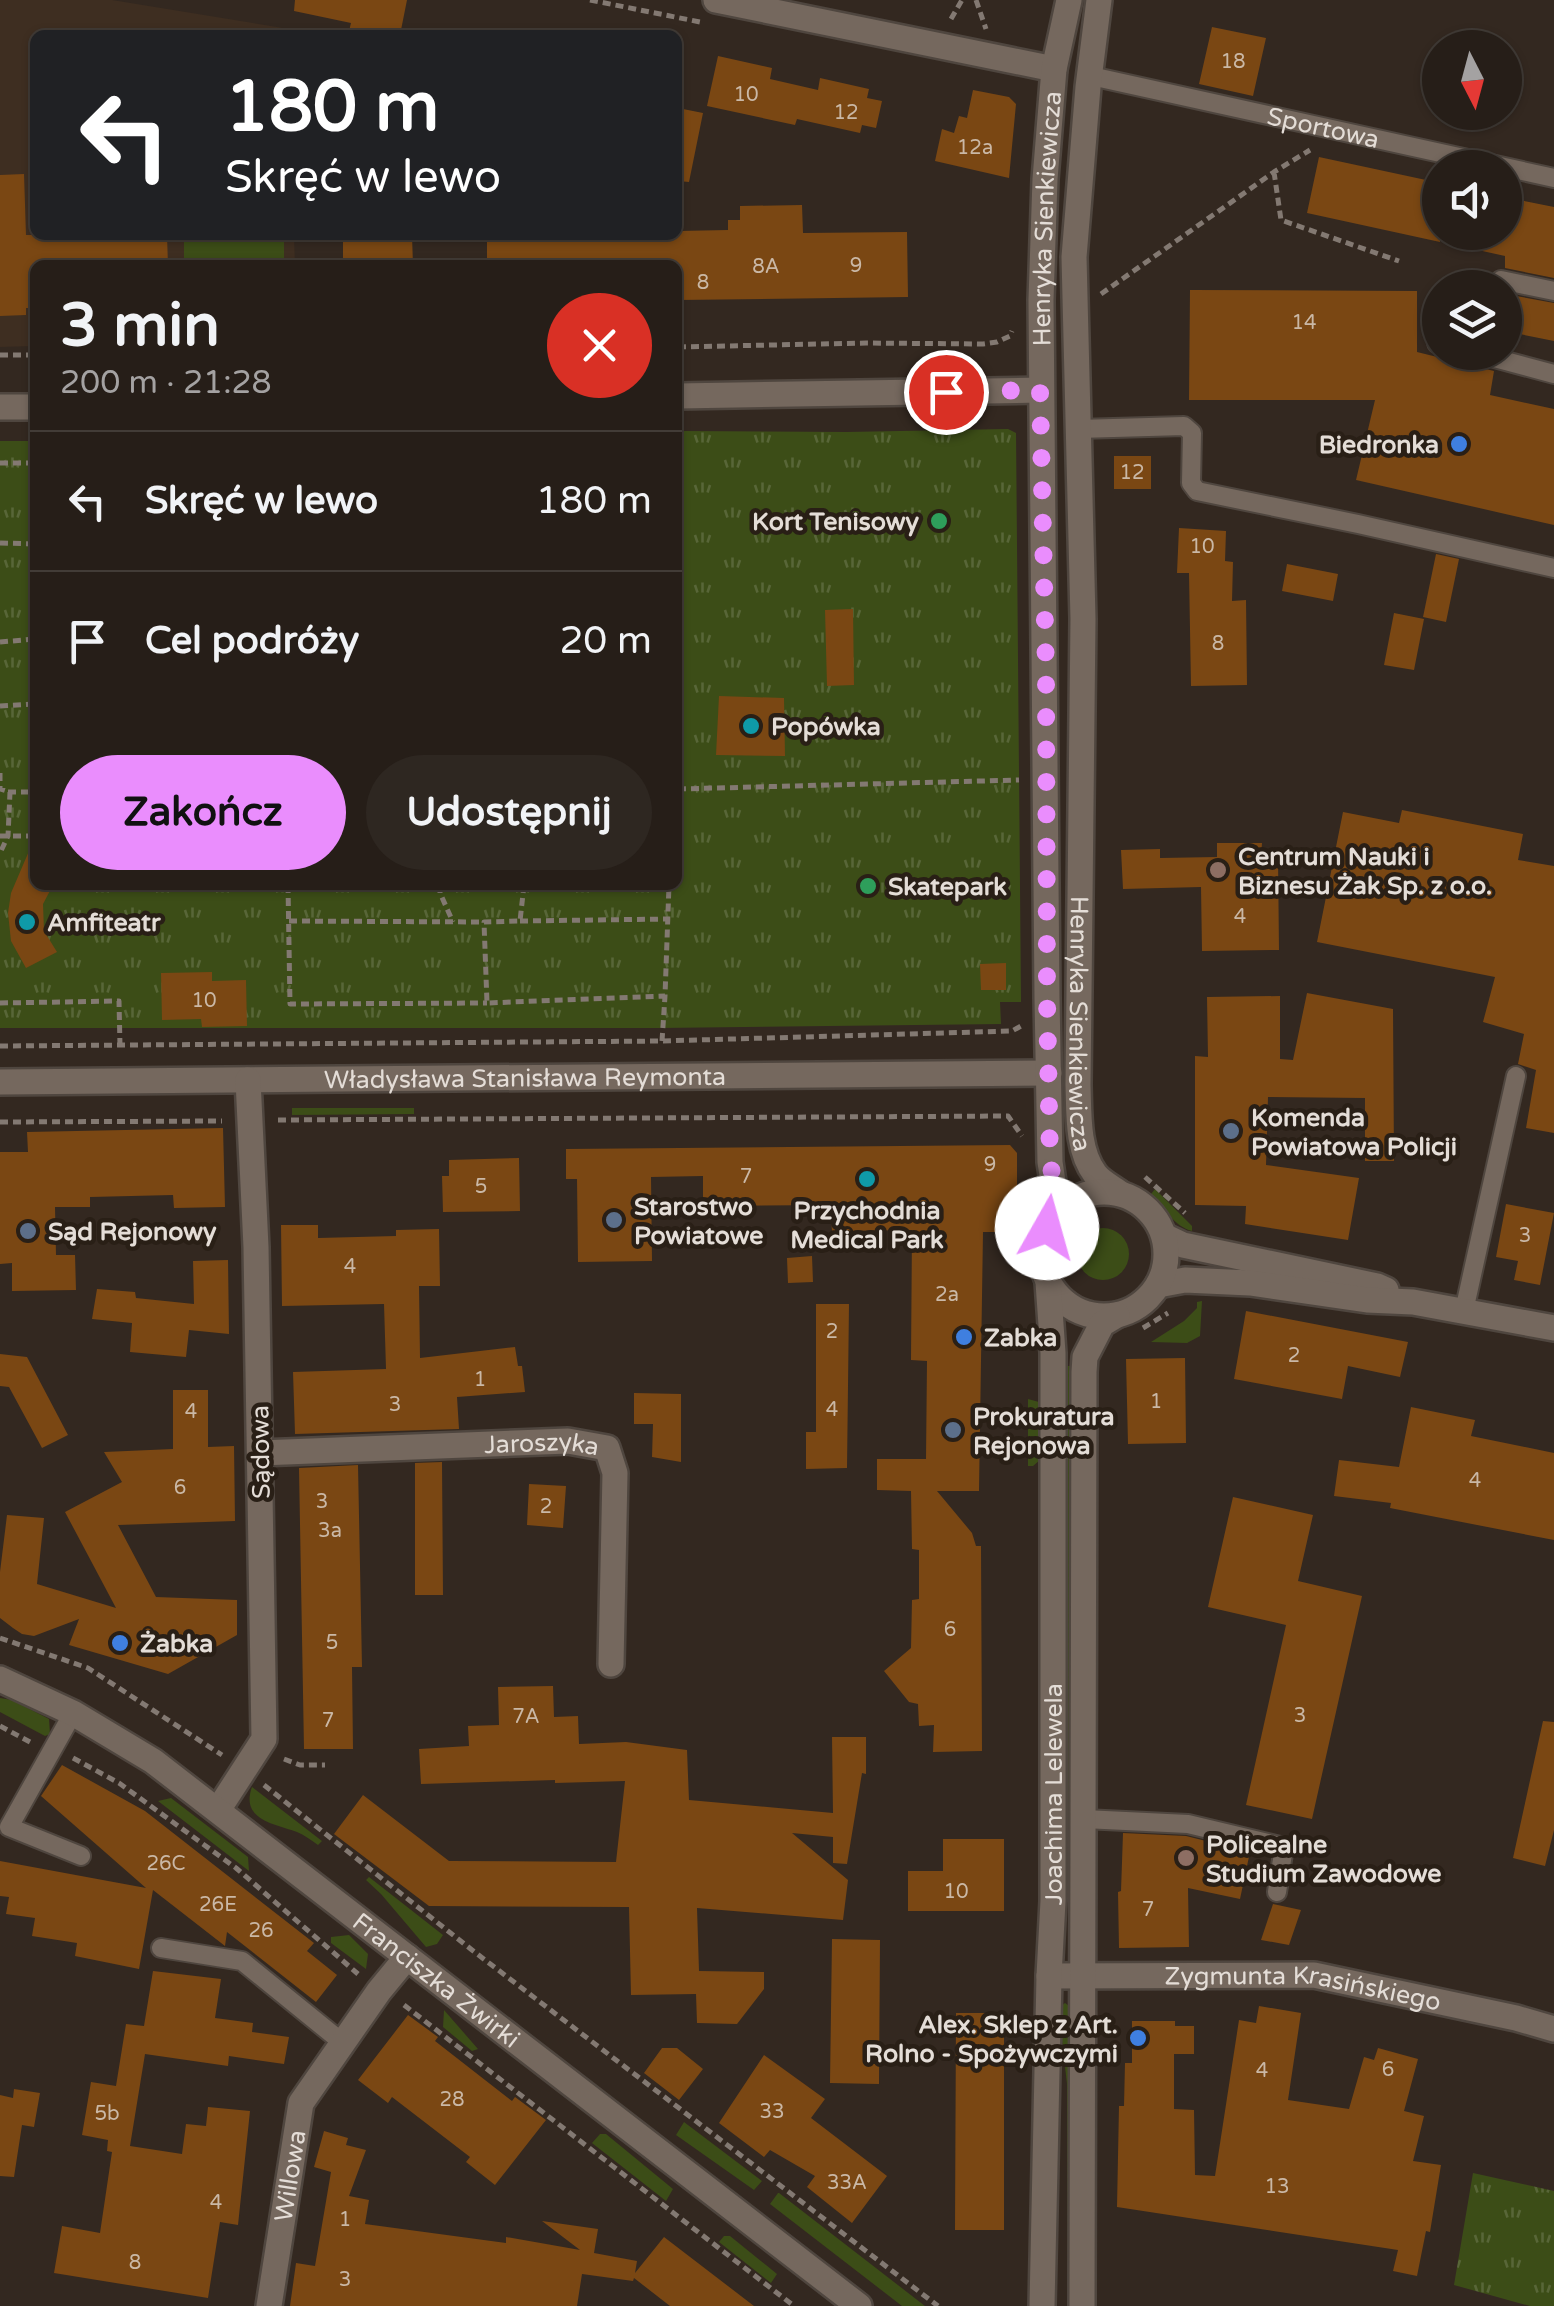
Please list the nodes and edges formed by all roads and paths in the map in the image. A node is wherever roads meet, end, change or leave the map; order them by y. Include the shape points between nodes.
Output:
1 (590, 0) edge
2 (1069, 0) edge
3 (1099, 0) edge
4 (711, 12) edge
5 (1054, 69) junction
6 (1090, 76) junction
7 (1340, 131) junction
8 (1274, 172) junction
9 (1554, 178) edge
10 (1399, 260) dead end
11 (1522, 284) edge
12 (1554, 291) edge
13 (1087, 304) dead end
14 (1015, 321) dead end
15 (682, 347) edge
16 (0, 355) edge
17 (30, 355) edge
18 (1522, 365) edge
19 (1554, 374) edge
20 (1040, 390) junction
21 (682, 396) edge
22 (30, 406) edge
23 (0, 407) edge
24 (1078, 429) junction
25 (0, 463) edge
26 (30, 463) edge
27 (0, 543) edge
28 (30, 544) edge
29 (1554, 568) edge
30 (30, 639) edge
31 (0, 642) edge
32 (30, 704) edge
33 (0, 706) edge
34 (0, 773) edge
35 (1030, 779) dead end
36 (682, 789) edge
37 (0, 792) edge
38 (10, 792) junction
39 (30, 792) edge
40 (0, 836) edge
41 (8, 836) junction
42 (30, 836) edge
43 (0, 853) edge
44 (288, 890) edge
45 (440, 890) edge
46 (523, 890) edge
47 (669, 890) edge
48 (669, 919) junction
49 (520, 921) junction
50 (289, 922) junction
51 (452, 922) junction
52 (484, 922) junction
53 (0, 994) edge
54 (666, 996) junction
55 (3, 1002) edge
56 (486, 1003) junction
57 (1029, 1015) dead end
58 (662, 1041) junction
59 (0, 1046) edge
60 (120, 1046) junction
61 (1516, 1076) dead end
62 (248, 1080) junction
63 (0, 1082) edge
64 (1049, 1082) junction
65 (0, 1122) edge
66 (250, 1122) junction
67 (1026, 1142) dead end
68 (1121, 1194) junction
69 (1026, 1208) dead end
70 (1054, 1218) junction
71 (1164, 1236) junction
72 (1037, 1275) junction
73 (1207, 1280) junction
74 (1158, 1285) junction
75 (1413, 1302) junction
76 (1464, 1311) junction
77 (1128, 1323) junction
78 (1554, 1328) edge
79 (260, 1453) junction
80 (0, 1638) edge
81 (611, 1664) dead end
82 (0, 1679) edge
83 (73, 1713) junction
84 (0, 1726) edge
85 (52, 1753) junction
86 (244, 1769) junction
87 (218, 1810) junction
88 (1084, 1818) junction
89 (80, 1856) dead end
90 (1276, 1892) dead end
91 (161, 1948) dead end
92 (407, 1957) junction
93 (1049, 1976) junction
94 (1082, 1976) junction
95 (379, 1992) junction
96 (1554, 2029) edge
97 (343, 2043) junction
98 (269, 2306) edge
99 (794, 2306) edge
100 (859, 2306) edge
101 (938, 2306) edge
102 (1042, 2306) edge
103 (1082, 2306) edge

1 - 4 path
2 - 5 street, Henryka Sienkiewicza
3 - 6 street, Henryka Sienkiewicza
4 - 5 street
5 - 20 street, Henryka Sienkiewicza
6 - 7 lane, Sportowa
6 - 24 street, Henryka Sienkiewicza via 1074,257
7 - 8 path
7 - 9 lane, Sportowa
8 - 10 path via 1281,220
8 - 13 path
11 - 12 lane
14 - 15 path via 1010,336 982,344
16 - 17 path
18 - 19 lane
20 - 21 street
20 - 64 street, Henryka Sienkiewicza
22 - 23 street
24 - 29 lane via 1184,426 1192,433 1191,482 1197,491
24 - 68 street, Henryka Sienkiewicza via 1079,1120 1096,1176
25 - 26 path
27 - 28 path
30 - 31 path
32 - 33 path
34 - 38 path via 0,789
35 - 36 path
37 - 38 path
38 - 39 path
38 - 41 path
40 - 41 path
41 - 42 path
41 - 43 path
44 - 50 path
45 - 51 path
46 - 49 path
47 - 48 path
48 - 49 path
48 - 54 path
49 - 52 path
50 - 51 path
50 - 56 path via 290,1004
51 - 52 path
52 - 56 path
53 - 55 path
54 - 56 path
54 - 58 path
55 - 60 path via 119,1001
57 - 58 path via 1012,1031
58 - 60 path
59 - 60 path
61 - 76 lane
62 - 63 street, Władysława Stanisława Reymonta
62 - 64 street, Władysława Stanisława Reymonta
62 - 66 street, Sądowa
64 - 70 street, Henryka Sienkiewicza
65 - 66 path
66 - 67 path via 1008,1116
66 - 79 street, Sądowa
68 - 70 street via 1076,1199
68 - 71 street via 1150,1212
69 - 72 path
70 - 72 street
71 - 74 street via 1166,1261
71 - 75 street via 1378,1286
72 - 77 street via 1076,1310
72 - 93 street, Joachima Lelewela via 1053,1353
73 - 74 street
73 - 75 street
73 - 77 path via 1206,1295
74 - 77 street
75 - 76 street
76 - 78 street
77 - 88 street, Joachima Lelewela via 1102,1324 1085,1357
79 - 81 street, Jaroszyka via 568,1442 608,1448 615,1472
79 - 86 street, Sądowa via 264,1739
80 - 86 path via 88,1668
82 - 83 street, Franciszka Żwirki
83 - 85 lane
83 - 87 street, Franciszka Żwirki
84 - 85 path
85 - 89 lane via 9,1827
85 - 95 path via 78,1759 119,1783 236,1868
86 - 87 street, Sądowa
86 - 101 path
87 - 92 street, Franciszka Żwirki
88 - 90 lane via 1188,1824 1284,1846
88 - 94 street, Joachima Lelewela
91 - 97 lane via 242,1961
92 - 95 street, Willowa
92 - 100 street, Franciszka Żwirki
93 - 94 street, Zygmunta Krasińskiego
93 - 102 street, Joachima Lelewela
94 - 96 street, Zygmunta Krasińskiego via 1314,1975
94 - 103 street, Joachima Lelewela
95 - 97 street, Willowa
95 - 99 path
97 - 98 street, Willowa via 301,2103

